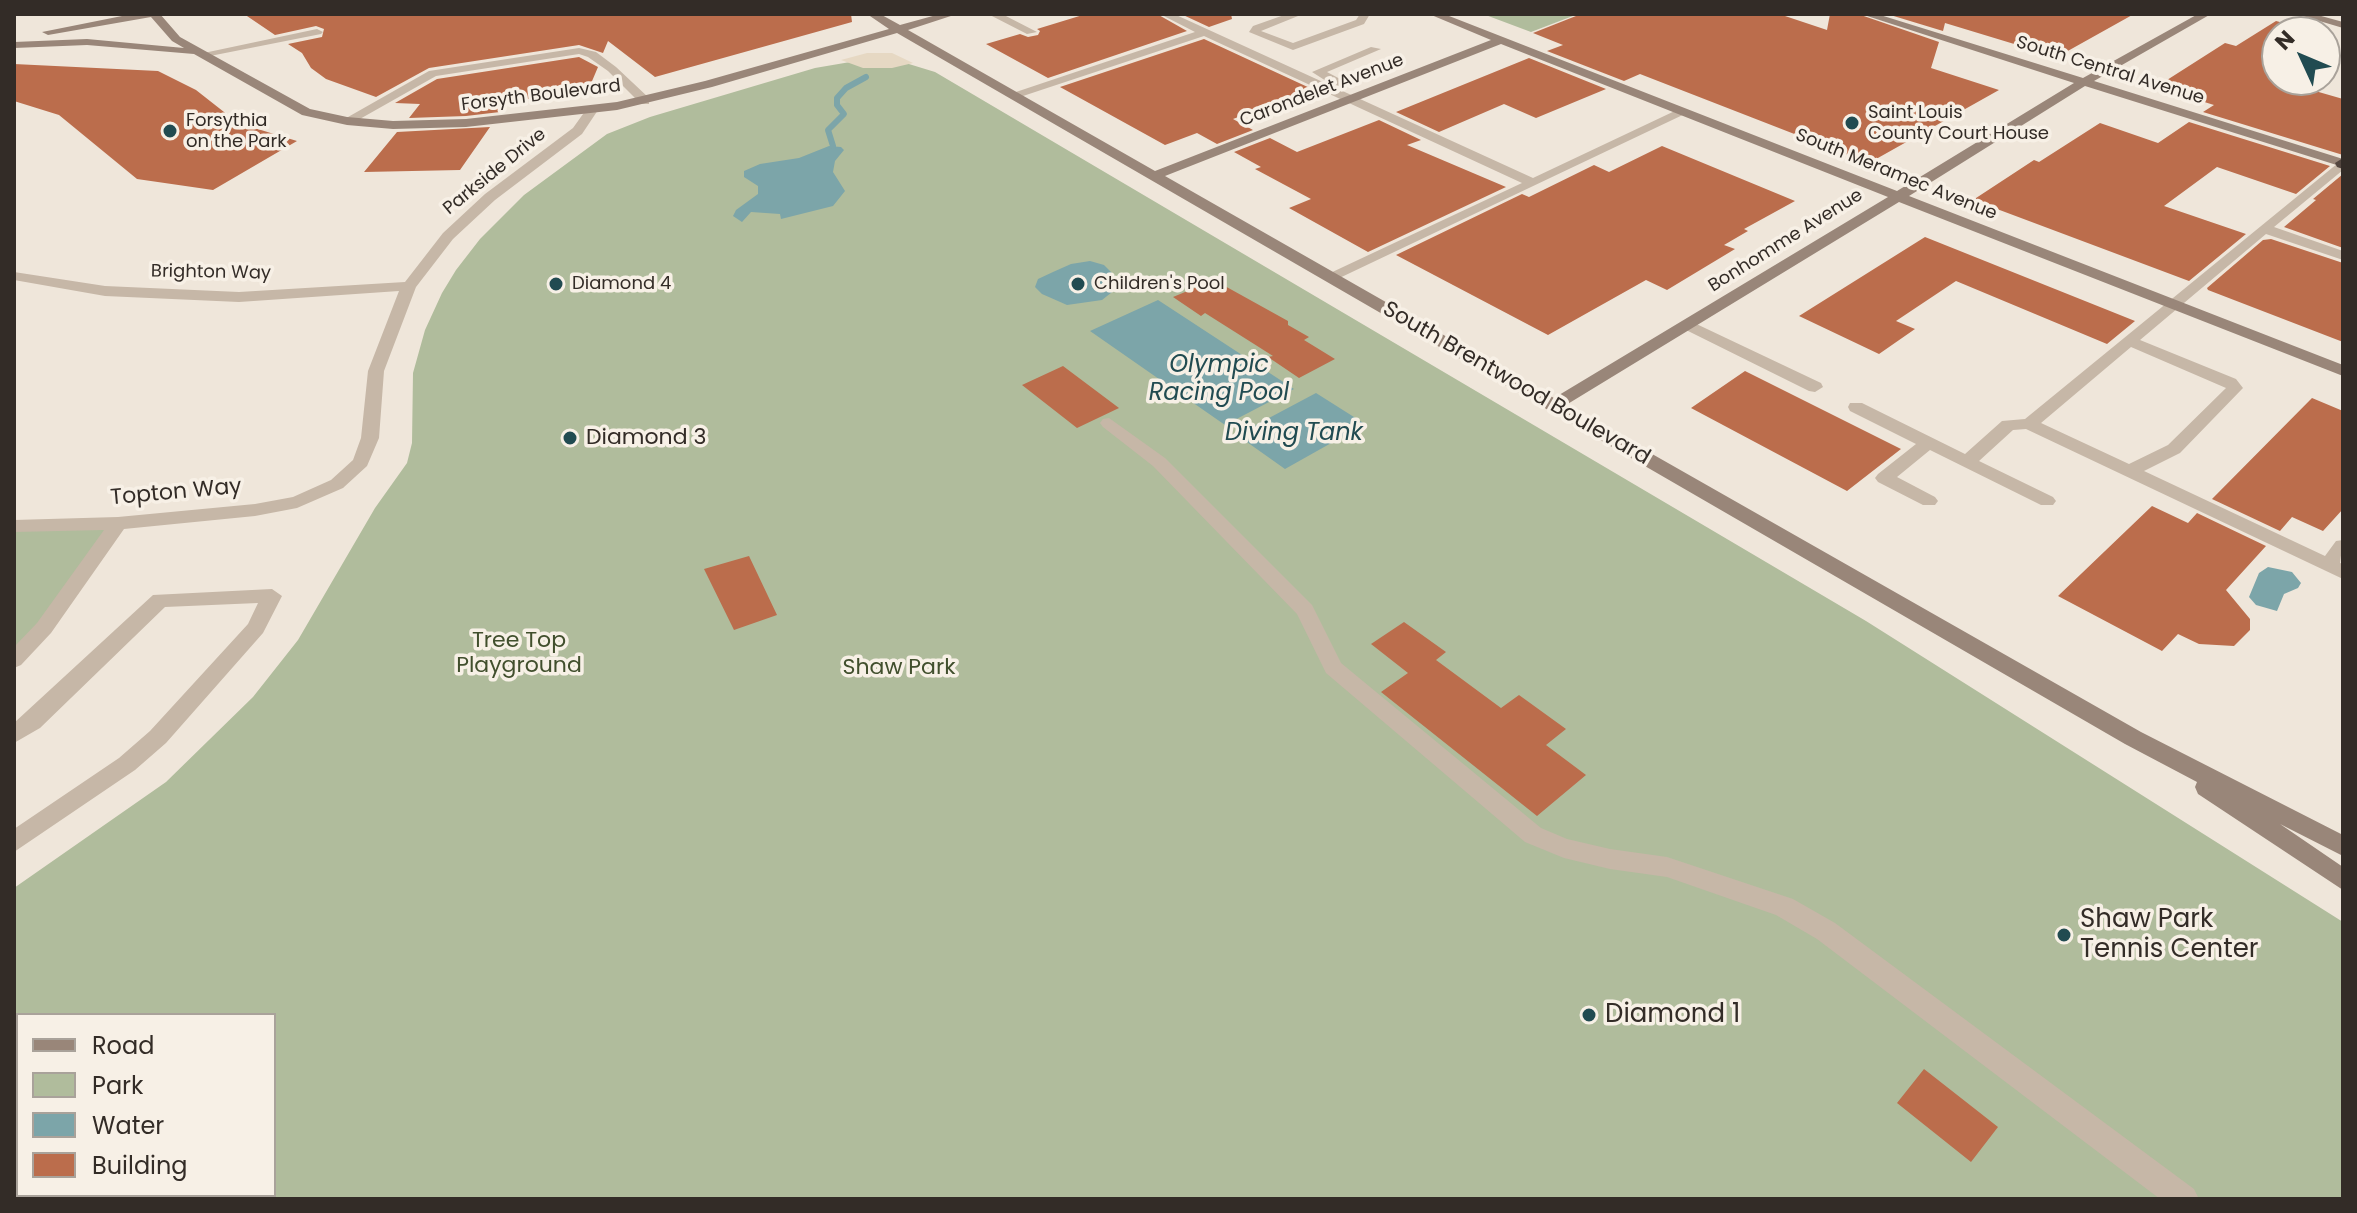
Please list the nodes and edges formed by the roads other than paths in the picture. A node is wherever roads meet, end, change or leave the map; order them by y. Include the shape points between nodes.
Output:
1 (152, 14) edge
2 (872, 14) edge
3 (952, 14) edge
4 (993, 14) edge
5 (1006, 14) edge
6 (1165, 14) edge
7 (1298, 14) edge
8 (1434, 14) edge
9 (2206, 14) edge
10 (2301, 14) edge
11 (1362, 15) edge
12 (1877, 15) edge
13 (2343, 25) edge
14 (898, 30) junction
15 (317, 32) dead end
16 (1205, 32) junction
17 (14, 39) edge
18 (1502, 40) junction
19 (14, 45) edge
20 (1375, 49) dead end
21 (205, 54) junction
22 (2084, 82) junction
23 (1364, 94) junction
24 (1013, 95) junction
25 (1351, 99) junction
26 (645, 101) junction
27 (592, 110) junction
28 (1683, 112) junction
29 (347, 121) junction
30 (2343, 163) edge
31 (1154, 176) junction
32 (1533, 183) junction
33 (1894, 197) junction
34 (2265, 229) junction
35 (2343, 256) edge
36 (14, 276) edge
37 (1331, 278) junction
38 (409, 286) junction
39 (2171, 305) junction
40 (1688, 325) junction
41 (2129, 341) junction
42 (2343, 371) edge
43 (1815, 387) dead end
44 (1553, 405) junction
45 (1856, 407) dead end
46 (1109, 423) dead end
47 (2029, 424) junction
48 (1928, 443) junction
49 (1967, 462) junction
50 (2130, 471) junction
51 (337, 484) joint
52 (1929, 501) dead end
53 (2047, 501) dead end
54 (118, 523) junction
55 (14, 526) edge
56 (2343, 546) edge
57 (2336, 568) edge
58 (14, 660) edge
59 (14, 734) edge
60 (2133, 738) junction
61 (14, 842) edge
62 (2343, 846) edge
63 (2343, 880) edge
64 (2184, 1199) edge

1 - 17 street
1 - 21 street, Forsyth Boulevard via 176,39
2 - 14 street, South Brentwood Boulevard
3 - 14 street, Forsyth Boulevard
4 - 5 street via 1033,31
6 - 16 street
7 - 11 street via 1255,32 1293,47 1360,22
8 - 18 street, South Meramec Avenue
9 - 22 street, Bonhomme Avenue
10 - 13 street
12 - 22 street, South Central Avenue
14 - 24 street, South Brentwood Boulevard
14 - 26 street, Forsyth Boulevard
15 - 21 street
16 - 24 street
16 - 25 street
18 - 23 street, Carondelet Avenue
18 - 28 street, South Meramec Avenue
19 - 21 street via 115,43
20 - 23 street via 1318,72
21 - 29 street, Forsyth Boulevard via 306,112
22 - 30 street, South Central Avenue
22 - 33 street, Bonhomme Avenue
23 - 25 street, Carondelet Avenue
24 - 31 street, South Brentwood Boulevard
25 - 31 street, Carondelet Avenue
25 - 32 street
26 - 27 street, Forsyth Boulevard
26 - 29 street via 612,69 579,51 433,73
27 - 29 street, Forsyth Boulevard via 466,123
27 - 38 street, Parkside Drive via 578,131 448,236
28 - 32 street
28 - 33 street, South Meramec Avenue
30 - 34 street
31 - 37 street, South Brentwood Boulevard
32 - 37 street
33 - 39 street, South Meramec Avenue
33 - 40 street, Bonhomme Avenue
34 - 35 street
34 - 39 street
36 - 38 street, Brighton Way via 105,291 239,297
37 - 44 street, South Brentwood Boulevard
38 - 51 street, Parkside Drive via 376,371 370,438 361,462
39 - 41 street
39 - 42 street, South Meramec Avenue
40 - 43 street
40 - 44 street, Bonhomme Avenue
41 - 47 street
41 - 50 street via 2235,388 2174,449
44 - 60 street, South Brentwood Boulevard
45 - 48 street
46 - 64 street via 1159,462 1305,610 1333,668 1533,835 1564,848 1680,871 1784,907 1826,931
47 - 49 street via 2008,425
47 - 50 street
48 - 49 street
48 - 52 street via 1884,478
49 - 53 street
50 - 57 street
51 - 54 street, Topton Way via 279,507
54 - 55 street, Topton Way
54 - 58 street via 44,628
56 - 57 street
59 - 61 street via 160,600 272,596 256,628 158,737
60 - 62 street, South Brentwood Boulevard
60 - 63 street, South Brentwood Boulevard

